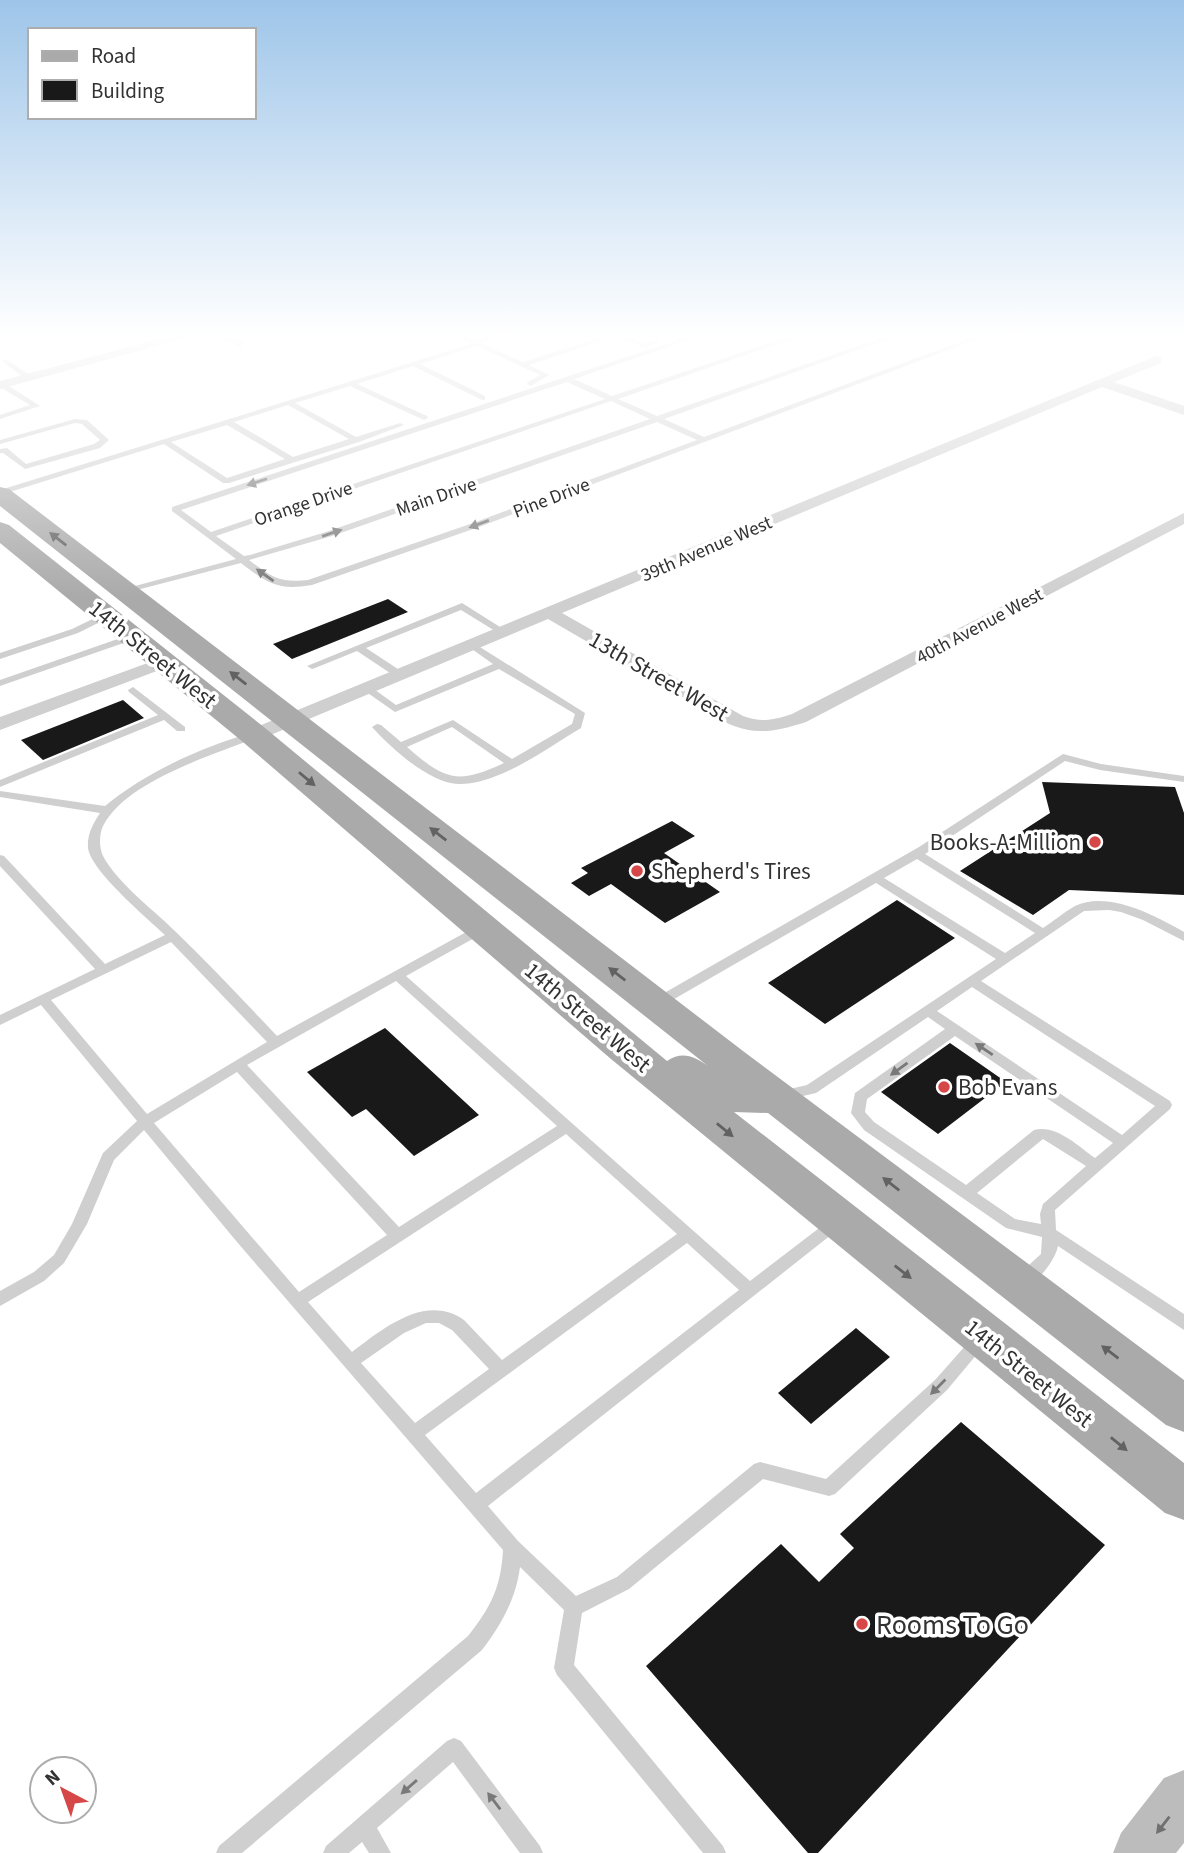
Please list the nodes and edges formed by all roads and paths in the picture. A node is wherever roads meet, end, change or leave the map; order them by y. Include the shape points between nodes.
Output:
1 (68, 423) edge
2 (85, 423) edge
3 (223, 423) edge
4 (230, 423) edge
5 (326, 423) edge
6 (407, 423) edge
7 (433, 423) edge
8 (539, 423) edge
9 (642, 423) edge
10 (669, 423) edge
11 (748, 423) edge
12 (1005, 423) edge
13 (356, 440) junction
14 (704, 440) junction
15 (165, 442) junction
16 (1, 448) edge
17 (292, 460) junction
18 (226, 481) joint
19 (0, 494) edge
20 (1184, 518) edge
21 (0, 530) edge
22 (209, 535) junction
23 (243, 559) junction
24 (125, 590) junction
25 (550, 613) junction
26 (106, 616) junction
27 (503, 632) junction
28 (132, 637) junction
29 (472, 646) junction
30 (359, 648) junction
31 (0, 656) edge
32 (163, 662) junction
33 (500, 665) junction
34 (312, 666) dead end
35 (400, 675) junction
36 (0, 683) edge
37 (367, 689) junction
38 (133, 690) dead end
39 (166, 716) junction
40 (0, 724) edge
41 (377, 727) dead end
42 (771, 727) joint
43 (273, 728) junction
44 (181, 729) dead end
45 (401, 746) junction
46 (510, 763) junction
47 (1184, 779) edge
48 (0, 784) edge
49 (0, 794) edge
50 (106, 810) junction
51 (917, 854) junction
52 (0, 859) edge
53 (876, 878) junction
54 (484, 928) junction
55 (1043, 933) junction
56 (173, 936) junction
57 (1184, 937) edge
58 (1005, 959) junction
59 (103, 970) junction
60 (533, 970) junction
61 (397, 975) junction
62 (972, 981) junction
63 (43, 999) junction
64 (656, 1003) junction
65 (928, 1011) junction
66 (0, 1020) edge
67 (954, 1029) junction
68 (275, 1042) junction
69 (238, 1064) junction
70 (778, 1097) junction
71 (146, 1122) junction
72 (566, 1127) junction
73 (1122, 1142) junction
74 (1095, 1165) junction
75 (967, 1193) junction
76 (838, 1221) junction
77 (1048, 1232) junction
78 (688, 1234) junction
79 (398, 1236) junction
80 (1020, 1283) junction
81 (750, 1290) junction
82 (0, 1299) edge
83 (297, 1301) junction
84 (1181, 1317) edge
85 (983, 1336) junction
86 (351, 1362) junction
87 (501, 1370) junction
88 (1184, 1409) edge
89 (413, 1434) junction
90 (1184, 1495) edge
91 (475, 1505) junction
92 (512, 1547) junction
93 (575, 1607) junction
94 (1184, 1798) edge
95 (363, 1826) junction
96 (235, 1850) edge
97 (333, 1853) edge
98 (381, 1853) edge
99 (533, 1853) edge
100 (716, 1853) edge
101 (1141, 1853) edge

1 - 16 lane
2 - 16 lane via 105,440 25,467
3 - 15 lane
4 - 17 lane
5 - 13 lane
6 - 13 lane
7 -> 22 lane via 175,509
8 - 22 lane, Orange Drive
23 -> 9 lane, Main Drive via 329,534
10 - 14 lane
11 - 14 lane, Pine Drive
12 - 25 street, 39th Avenue West
13 - 17 lane
14 -> 23 lane, Pine Drive via 309,583 271,581
15 - 18 lane
15 - 19 lane
17 - 18 lane
24 -> 19 main road, 14th Street West
20 - 42 street, 40th Avenue West via 799,718
21 - 26 main road, 14th Street West
22 - 23 lane
23 - 24 lane, Main Drive
24 - 26 street
43 -> 24 main road, 14th Street West
25 - 27 street, 39th Avenue West
25 - 42 street, 13th Street West via 716,710 751,726
26 - 28 main road, 14th Street West
26 - 31 lane
27 - 29 street, 39th Avenue West
27 - 30 lane via 462,606
28 - 32 main road, 14th Street West
28 - 36 lane
29 - 33 lane
29 - 35 street, 39th Avenue West
30 - 34 lane
30 - 35 lane
32 - 40 street
32 - 43 main road, 14th Street West
33 - 37 lane via 395,709
33 - 46 lane via 580,713 577,726
35 - 37 street, 39th Avenue West
37 - 43 street, 39th Avenue West
38 - 39 lane
39 - 44 lane
39 - 48 lane
41 - 45 lane
43 - 50 lane via 142,782
43 -> 54 main road, 14th Street West
64 -> 43 main road, 14th Street West
45 - 46 lane via 447,780 474,780
45 - 46 lane via 453,723
47 - 51 lane via 1063,757
49 - 50 lane
50 - 56 lane via 94,837 98,858
51 - 53 lane
51 - 55 lane
52 - 59 lane
53 - 58 lane
53 - 64 lane
54 - 60 main road, 14th Street West
54 - 61 lane
55 - 57 lane via 1081,908 1105,905 1134,910
55 - 58 lane
56 - 59 lane
56 - 68 lane
58 - 62 lane
59 - 63 lane
60 - 70 main road via 724,1096 745,1100
60 -> 76 main road, 14th Street West
61 - 68 lane
61 - 72 lane
62 - 65 lane
62 - 73 lane via 1165,1105
63 - 66 lane
63 - 71 lane
64 - 70 main road, 14th Street West
65 - 67 lane
65 - 70 lane via 811,1089
73 -> 67 lane
67 -> 75 lane via 860,1097 858,1113 869,1126
68 - 69 lane
69 - 71 lane
69 - 79 lane
80 -> 70 main road, 14th Street West
71 - 82 lane via 108,1157 58,1260
71 - 83 lane
72 - 78 lane
72 - 79 lane
73 - 74 lane
74 - 75 lane via 1048,1133 1039,1134
74 - 77 lane via 1048,1208
75 - 77 lane via 1011,1223
76 - 81 lane
76 -> 85 main road, 14th Street West
77 - 80 lane via 1051,1247 1047,1257
77 - 84 lane
78 - 81 lane
78 - 87 lane
79 - 83 lane
88 -> 80 main road, 14th Street West
81 - 91 lane
83 - 86 lane
85 -> 90 main road, 14th Street West
85 -> 93 lane via 941,1385 829,1488 760,1470 623,1583
86 - 87 lane via 410,1322 440,1315 452,1320
86 - 89 lane
87 - 89 lane
89 - 91 lane
91 - 92 lane
92 - 93 lane
92 - 96 lane via 512,1578 490,1624 475,1643
93 - 100 lane via 564,1668
94 -> 101 main road
95 - 97 lane
95 - 98 lane
99 -> 95 lane via 454,1748

